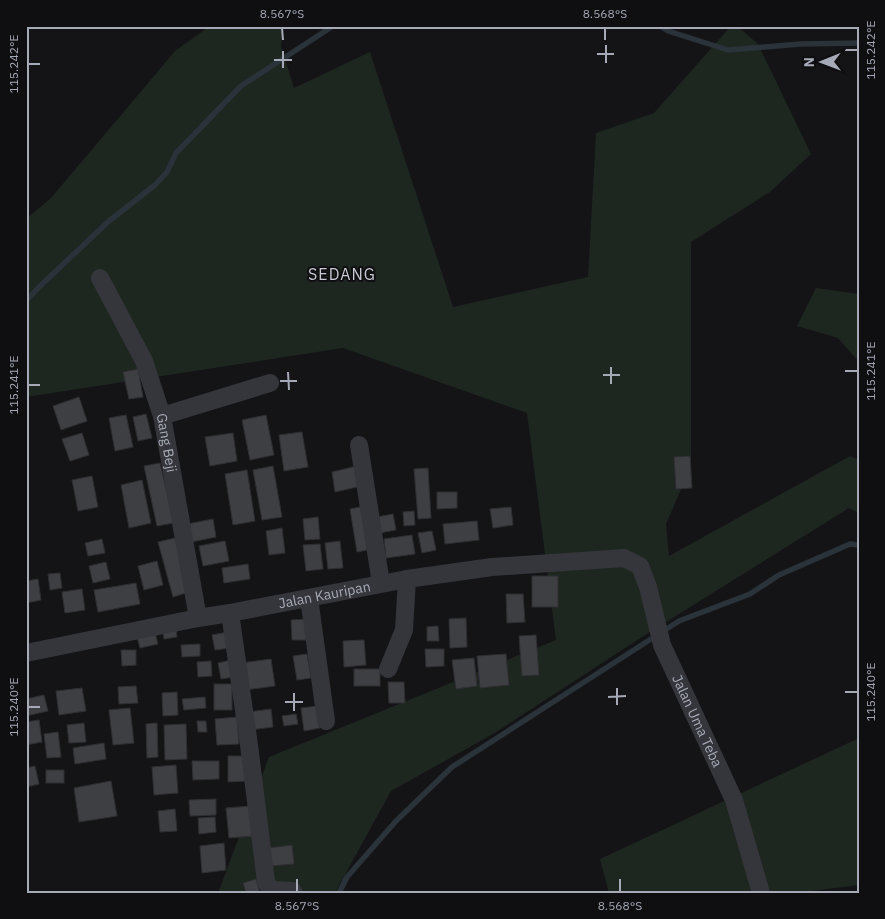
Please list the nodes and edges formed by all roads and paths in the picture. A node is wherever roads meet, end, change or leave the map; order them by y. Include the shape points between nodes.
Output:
1 (100, 278) dead end
2 (270, 383) dead end
3 (162, 416) junction
4 (359, 445) dead end
5 (624, 558) joint
6 (407, 579) junction
7 (381, 583) junction
8 (309, 598) junction
9 (230, 613) junction
10 (198, 618) junction
11 (26, 653) edge
12 (388, 669) dead end
13 (326, 721) dead end
14 (293, 891) dead end
15 (761, 893) edge

1 - 3 street, Gang Beji via 144,361
2 - 3 street
3 - 10 street, Gang Beji
4 - 7 street
5 - 6 street, Jalan Kauripan via 492,567
5 - 15 street, Jalan Uma Teba via 640,566 662,645 734,800
6 - 7 street, Jalan Kauripan
6 - 12 street via 404,630
7 - 8 street, Jalan Kauripan
8 - 9 street, Jalan Kauripan
8 - 13 street
9 - 10 street, Jalan Kauripan
9 - 14 street via 266,882 271,890
10 - 11 street, Jalan Kauripan

